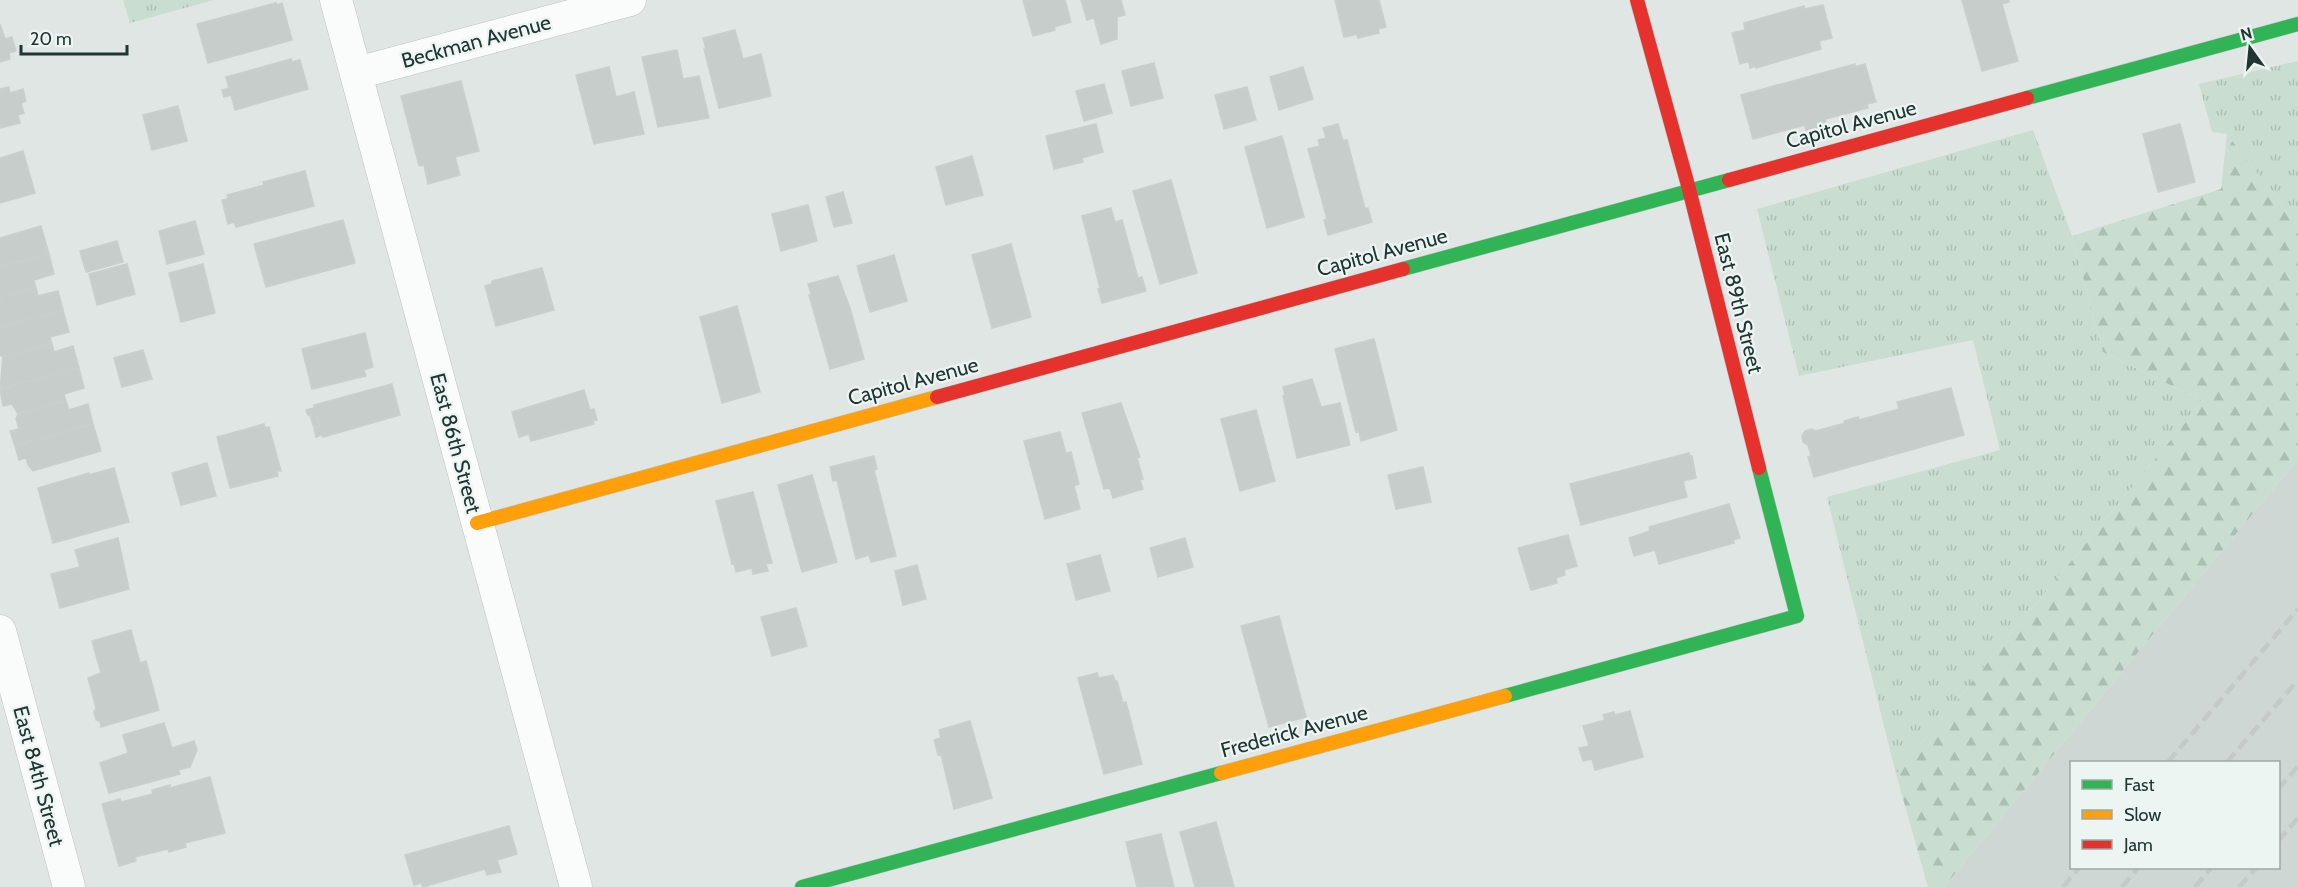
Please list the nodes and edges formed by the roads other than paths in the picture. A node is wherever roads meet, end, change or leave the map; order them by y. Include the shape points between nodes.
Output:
1 (336, 0) edge
2 (630, 0) edge
3 (1637, 0) edge
4 (2298, 24) edge
5 (357, 73) junction
6 (1689, 189) junction
7 (477, 523) junction
8 (1797, 616) joint
9 (0, 631) edge
10 (69, 887) edge
11 (576, 887) edge
12 (802, 887) edge

1 - 5 street, East 86th Street
2 - 5 street, Beckman Avenue
3 - 6 street, East 89th Street
4 - 6 street, Capitol Avenue
5 - 7 street, East 86th Street
6 - 7 street, Capitol Avenue
6 - 8 street, East 89th Street
7 - 11 street, East 86th Street
8 - 12 street, Frederick Avenue
9 - 10 street, East 84th Street

